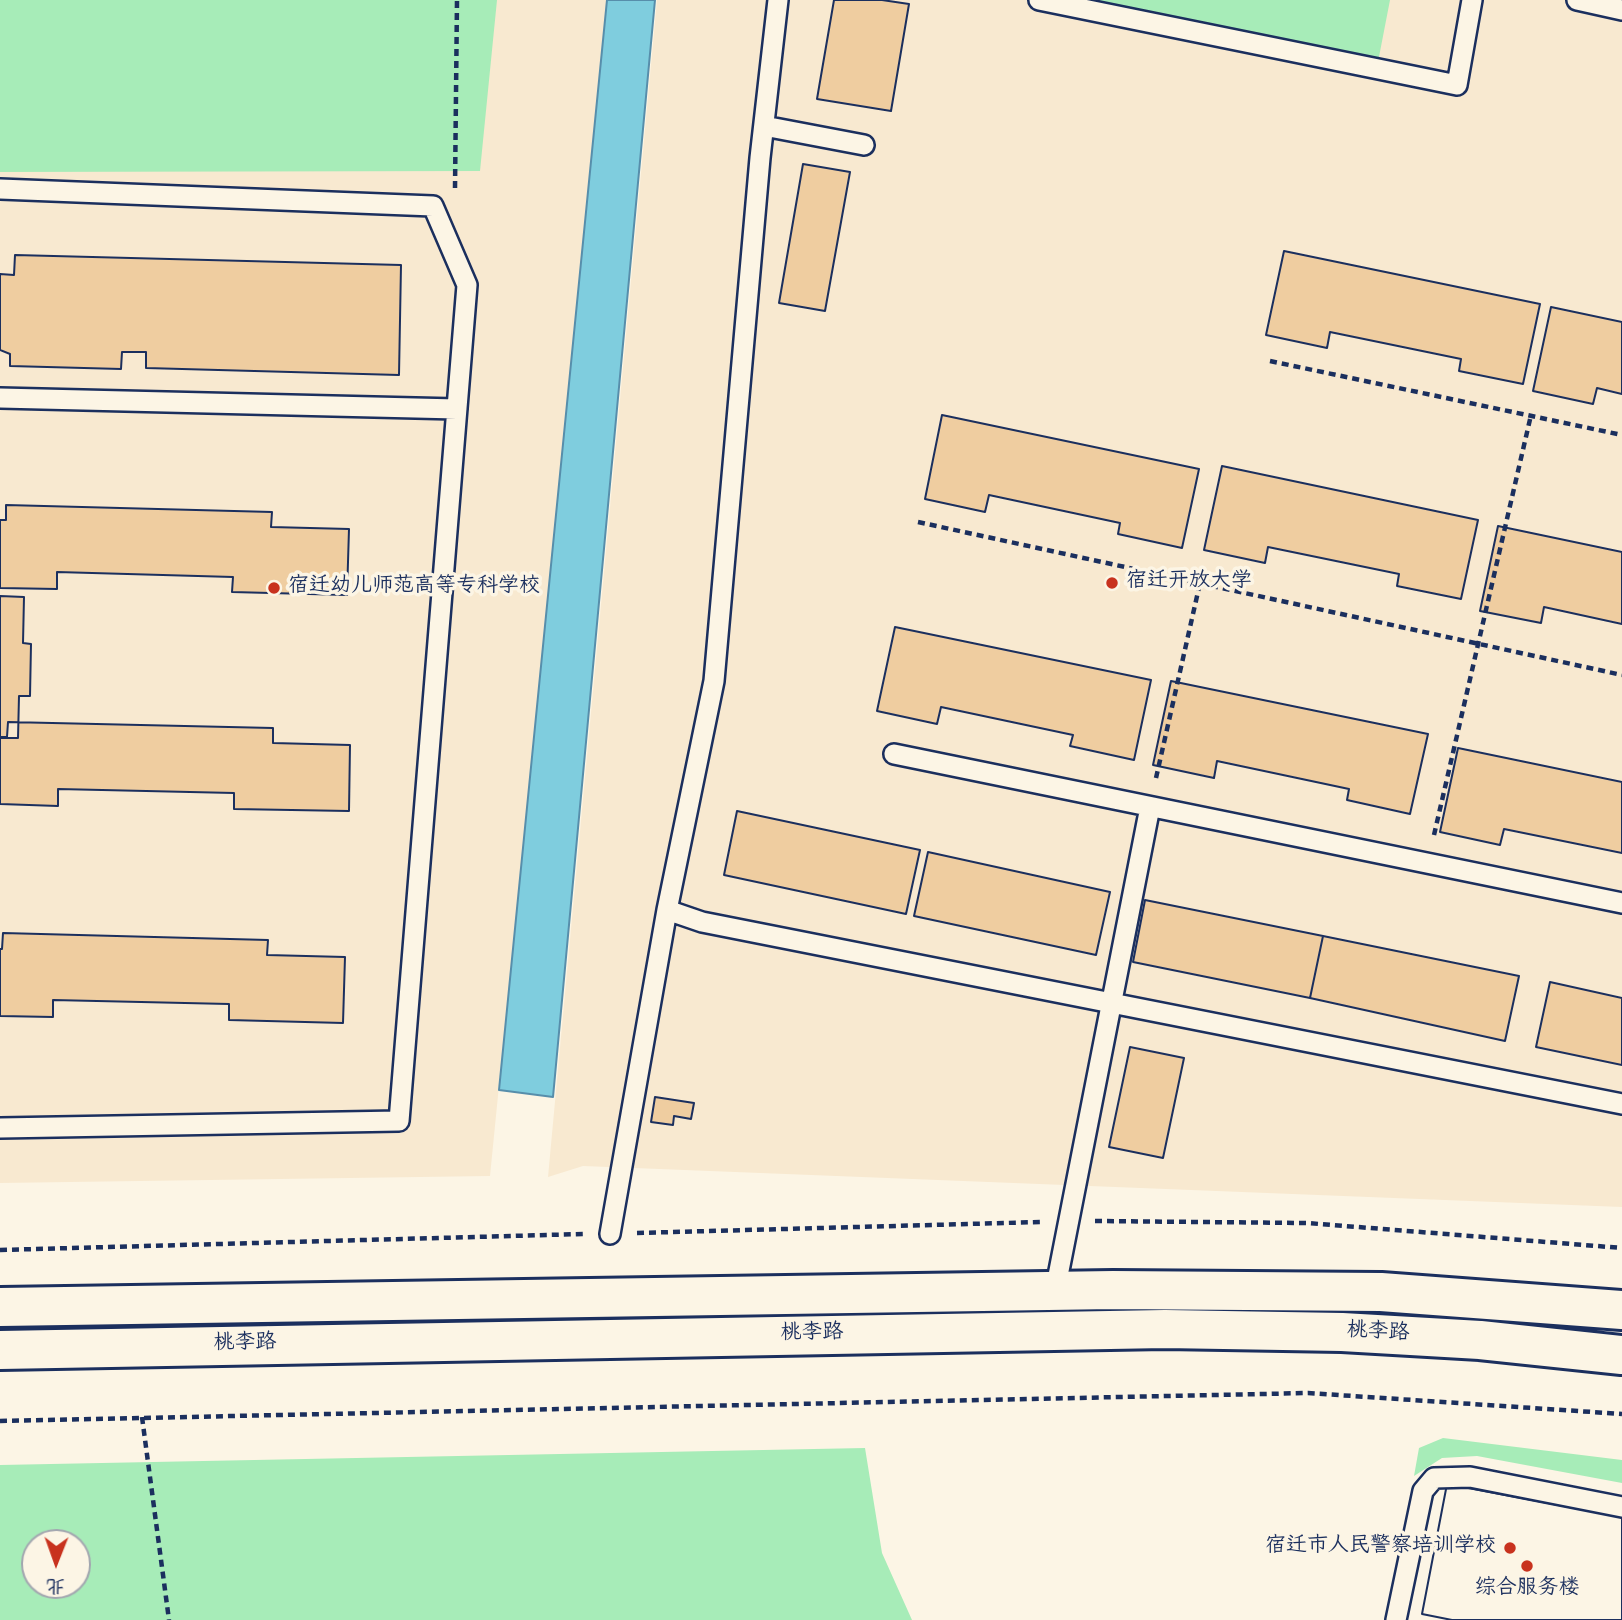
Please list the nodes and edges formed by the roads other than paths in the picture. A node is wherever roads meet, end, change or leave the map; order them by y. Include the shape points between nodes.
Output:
1 (778, 0) edge
2 (1038, 0) edge
3 (1472, 0) edge
4 (1577, 0) edge
5 (1622, 10) edge
6 (764, 126) junction
7 (864, 145) dead end
8 (0, 189) edge
9 (0, 397) edge
10 (457, 409) junction
11 (894, 754) dead end
12 (1150, 807) junction
13 (1622, 903) edge
14 (667, 910) junction
15 (1112, 1003) junction
16 (1622, 1104) edge
17 (0, 1128) edge
18 (610, 1234) road end
19 (1055, 1291) junction
20 (0, 1307) edge
21 (1622, 1310) edge
22 (0, 1350) edge
23 (1622, 1355) edge
24 (1622, 1507) edge
25 (1396, 1620) edge

1 - 6 lane
2 - 3 lane via 1457,85
4 - 5 lane
6 - 7 lane
6 - 14 lane via 714,681
8 - 10 lane via 433,206 467,285
9 - 10 lane
10 - 17 lane via 398,1121
11 - 12 lane
12 - 13 lane
12 - 15 lane
14 - 15 lane via 702,922
14 - 18 lane
15 - 16 lane
15 - 19 lane
19 - 20 main road, 桃李路
19 - 21 main road, 桃李路 via 1381,1292
22 - 23 main road, 桃李路 via 1165,1329 1342,1332
24 - 25 lane via 1470,1477 1434,1478 1423,1491

